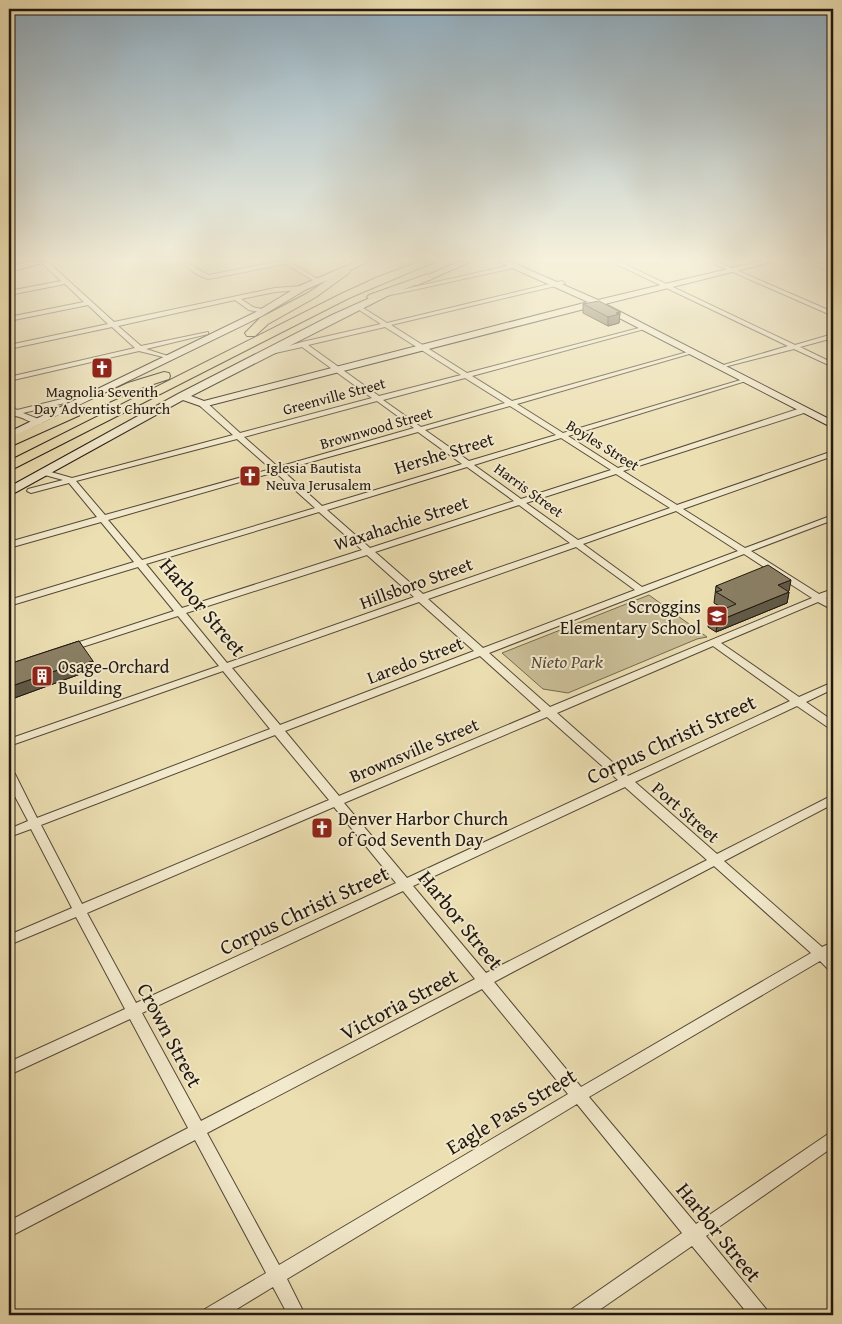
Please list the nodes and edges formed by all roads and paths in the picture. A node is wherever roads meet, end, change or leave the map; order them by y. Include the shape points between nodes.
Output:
1 (118, 324) edge
2 (238, 324) edge
3 (261, 324) edge
4 (270, 324) edge
5 (291, 324) edge
6 (307, 324) edge
7 (329, 324) edge
8 (391, 324) edge
9 (516, 324) edge
10 (637, 324) edge
11 (747, 324) edge
12 (112, 325) junction
13 (386, 325) junction
14 (645, 328) junction
15 (251, 333) junction
16 (206, 334) dead end
17 (833, 336) edge
18 (301, 340) junction
19 (9, 347) edge
20 (796, 347) junction
21 (422, 348) junction
22 (140, 349) junction
23 (694, 352) junction
24 (168, 358) junction
25 (833, 365) edge
26 (722, 367) junction
27 (202, 369) junction
28 (337, 370) junction
29 (466, 375) junction
30 (164, 376) junction
31 (9, 379) edge
32 (746, 380) junction
33 (182, 396) junction
34 (143, 399) junction
35 (377, 399) junction
36 (66, 400) dead end
37 (203, 404) junction
38 (511, 404) junction
39 (9, 406) edge
40 (804, 410) junction
41 (12, 413) edge
42 (38, 422) junction
43 (833, 425) edge
44 (419, 430) junction
45 (238, 435) junction
46 (561, 435) junction
47 (9, 436) edge
48 (9, 443) edge
49 (833, 453) edge
50 (9, 454) edge
51 (466, 464) junction
52 (9, 467) edge
53 (277, 470) junction
54 (616, 470) junction
55 (44, 472) junction
56 (9, 480) edge
57 (71, 480) junction
58 (31, 491) dead end
59 (9, 492) edge
60 (518, 501) junction
61 (320, 508) junction
62 (677, 508) junction
63 (833, 517) edge
64 (102, 519) junction
65 (576, 543) junction
66 (9, 545) edge
67 (368, 550) junction
68 (744, 551) junction
69 (139, 563) junction
70 (642, 590) junction
71 (833, 592) edge
72 (422, 598) junction
73 (818, 598) junction
74 (9, 603) edge
75 (833, 607) edge
76 (179, 612) junction
77 (714, 642) junction
78 (60, 651) edge
79 (480, 652) junction
80 (226, 667) junction
81 (833, 686) edge
82 (799, 702) junction
83 (548, 712) junction
84 (833, 726) edge
85 (277, 730) junction
86 (9, 743) edge
87 (9, 774) edge
88 (626, 781) junction
89 (833, 799) edge
90 (336, 802) junction
91 (35, 823) junction
92 (9, 833) edge
93 (716, 861) junction
94 (406, 885) junction
95 (79, 910) junction
96 (9, 940) edge
97 (827, 950) edge
98 (833, 965) edge
99 (484, 982) junction
100 (134, 1012) junction
101 (9, 1070) edge
102 (578, 1096) junction
103 (197, 1132) junction
104 (833, 1139) edge
105 (9, 1229) edge
106 (695, 1235) junction
107 (276, 1277) junction
108 (212, 1315) edge
109 (297, 1315) edge
110 (578, 1315) edge
111 (760, 1315) edge

1 - 12 street
2 - 24 street
3 - 15 highway
4 - 15 highway
5 - 27 highway
6 - 27 highway via 233,360
7 - 18 street
8 - 13 street
9 - 21 street
10 - 14 street
11 - 20 street
12 - 19 street
12 - 22 street
13 - 18 street via 319,340
13 - 21 street, Boyles Street
14 - 23 street
14 - 29 street, Greenville Street
15 - 30 highway
16 - 22 street
17 - 20 street
18 - 28 street, Harris Street
18 - 33 street via 264,354
20 - 25 street
20 - 26 street
21 - 28 street
21 - 29 street, Boyles Street
22 - 24 street
22 - 31 street
23 - 26 street
23 - 38 street, Brownwood Street
24 - 42 street
26 - 32 street
27 - 34 highway
28 - 35 street, Harris Street
28 - 37 street
29 - 35 street, Greenville Street
29 - 38 street, Boyles Street
30 - 48 highway via 132,386
30 - 50 highway
32 - 40 street
32 - 46 street, Hershe Street
33 - 37 street
33 - 55 street
34 - 52 highway
34 - 56 highway via 130,413
35 - 44 street, Harris Street
35 - 45 street, Greenville Street
36 - 41 street
37 - 45 street, Port Street
38 - 44 street, Brownwood Street
38 - 46 street, Boyles Street
39 - 41 street
40 - 43 street
40 - 54 street, Waxahachie Street
41 - 42 street
42 - 47 street
44 - 51 street, Harris Street
44 - 53 street, Brownwood Street
45 - 53 street, Port Street
45 - 57 street, Greenville Street
46 - 51 street, Hershe Street
46 - 54 street, Boyles Street
49 - 62 street, Hillsboro Street
51 - 60 street, Harris Street
51 - 61 street, Hershe Street
53 - 61 street, Port Street
53 - 64 street, Brownwood Street
54 - 60 street, Waxahachie Street
54 - 62 street, Boyles Street
55 - 57 street
55 - 59 street
57 - 58 street, Greenville Street
57 - 64 street, Harbor Street
60 - 65 street, Harris Street
60 - 67 street, Waxahachie Street
61 - 67 street, Port Street
61 - 69 street, Hershe Street
62 - 65 street, Hillsboro Street
62 - 68 street, Boyles Street
63 - 68 street, Laredo Street
64 - 66 street, Brownwood Street
64 - 69 street, Harbor Street
65 - 70 street, Harris Street
65 - 72 street, Hillsboro Street
67 - 72 street, Port Street
67 - 76 street, Waxahachie Street
68 - 70 street, Laredo Street
68 - 73 street, Boyles Street
69 - 74 street, Hershe Street
69 - 76 street, Harbor Street
70 - 79 street, Laredo Street
71 - 73 street, Brownsville Street
72 - 79 street, Port Street
72 - 80 street, Hillsboro Street
73 - 75 street, Boyles Street
73 - 77 street, Brownsville Street
76 - 78 street, Waxahachie Street
76 - 80 street, Harbor Street
77 - 82 street
77 - 83 street, Brownsville Street
79 - 83 street, Port Street
79 - 85 street, Laredo Street
80 - 85 street, Harbor Street
80 - 86 street, Hillsboro Street
81 - 82 street, Corpus Christi Street
82 - 84 street
82 - 88 street, Corpus Christi Street
83 - 88 street, Port Street
83 - 90 street, Brownsville Street
85 - 90 street, Harbor Street
85 - 91 street, Laredo Street
87 - 91 street, Crown Street
88 - 93 street, Port Street
88 - 94 street, Corpus Christi Street
89 - 93 street, Victoria Street
90 - 94 street, Harbor Street
90 - 95 street, Brownsville Street
91 - 92 street, Laredo Street
91 - 95 street, Crown Street
93 - 97 street, Port Street
93 - 99 street, Victoria Street
94 - 99 street, Harbor Street
94 - 100 street, Corpus Christi Street
95 - 96 street, Brownsville Street
95 - 100 street, Crown Street
97 - 98 street, Port Street
97 - 102 street, Eagle Pass Street
99 - 102 street, Harbor Street
99 - 103 street, Victoria Street
100 - 101 street, Corpus Christi Street
100 - 103 street, Crown Street
102 - 106 street, Harbor Street
102 - 107 street, Eagle Pass Street
103 - 105 street, Victoria Street
103 - 107 street, Crown Street
104 - 106 street
106 - 110 street
106 - 111 street, Harbor Street
107 - 108 street, Eagle Pass Street
107 - 109 street, Crown Street

